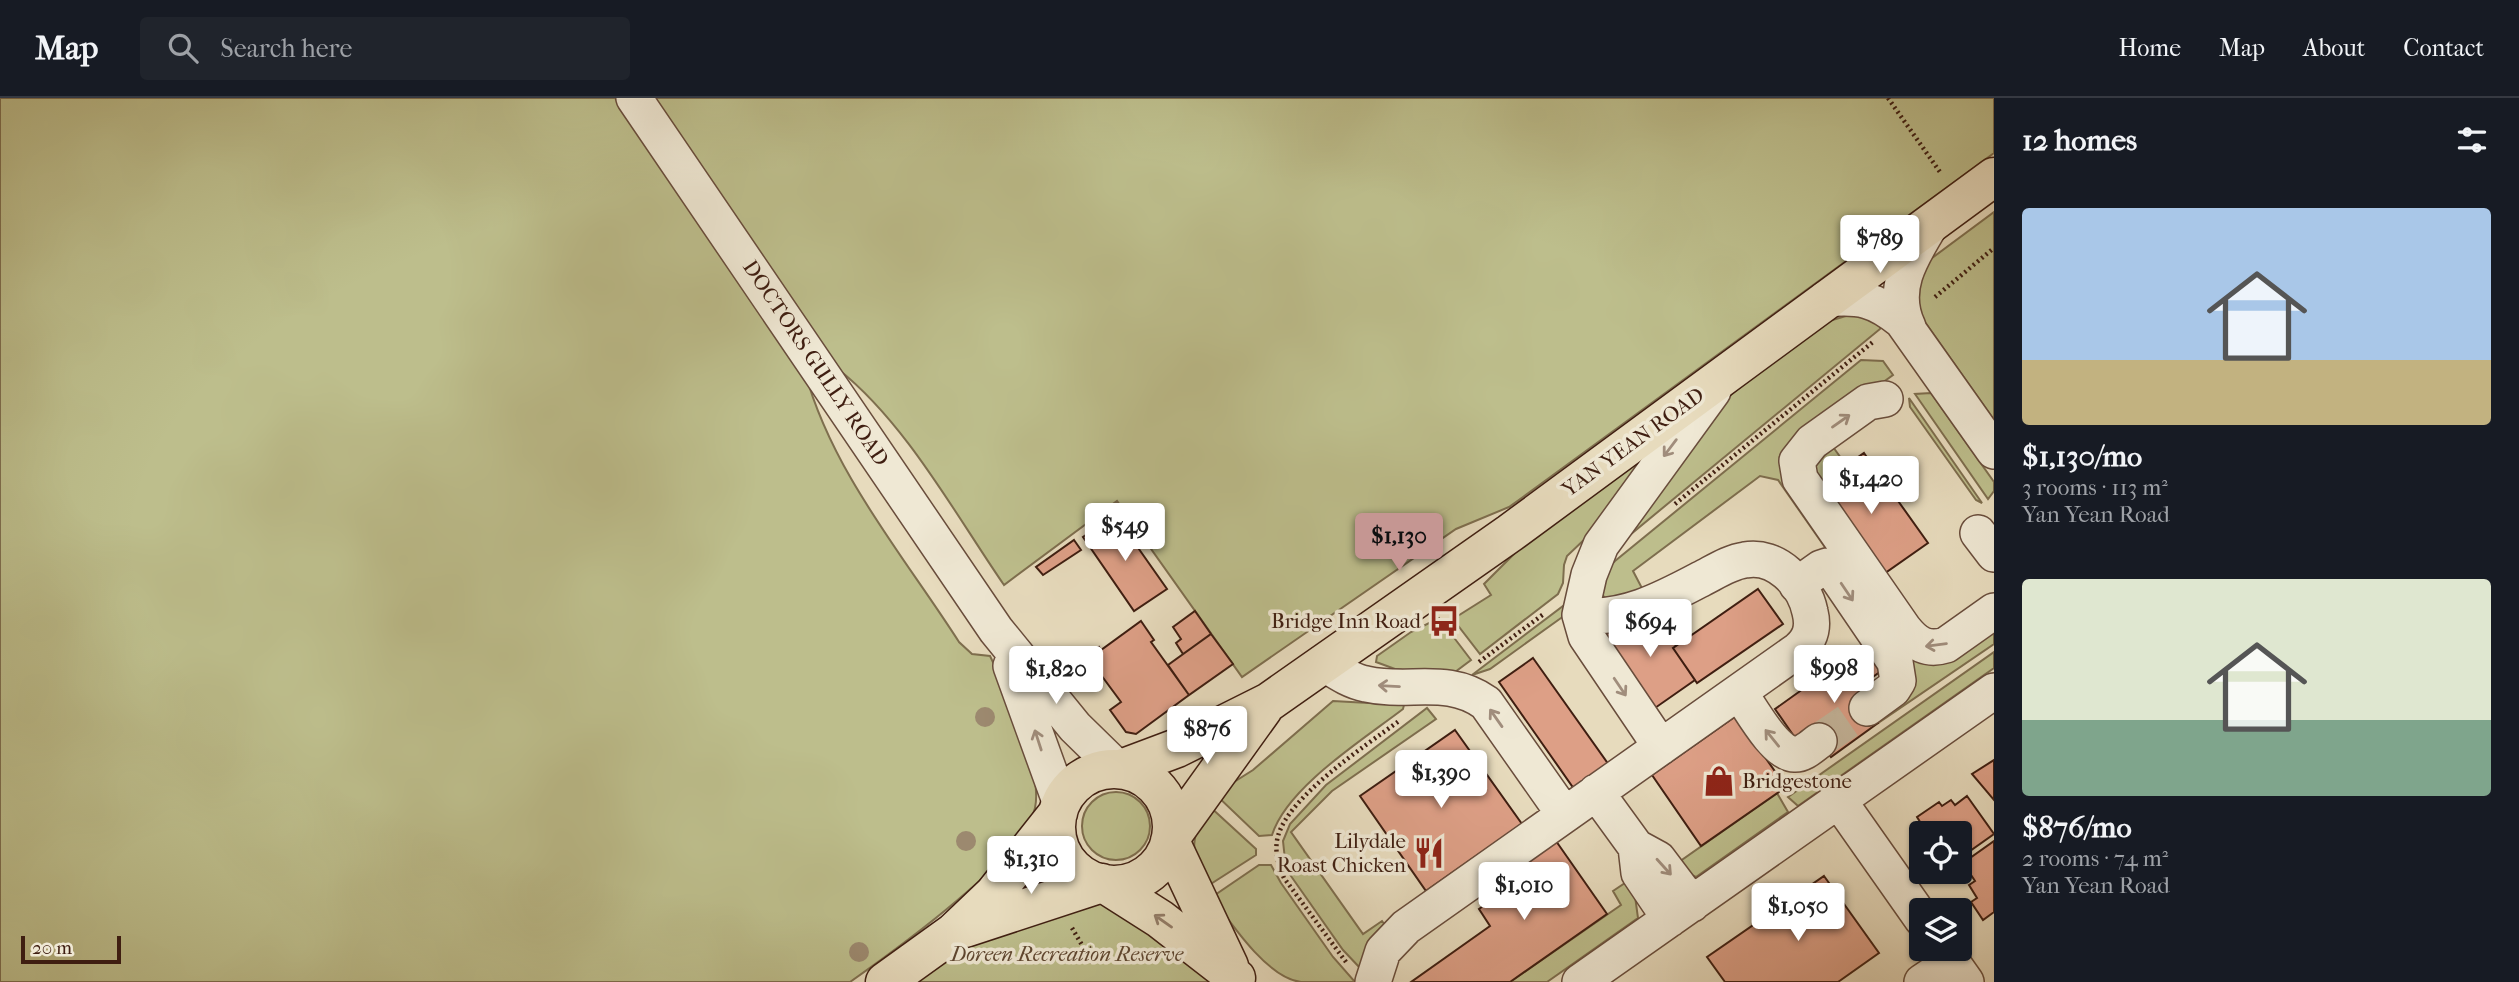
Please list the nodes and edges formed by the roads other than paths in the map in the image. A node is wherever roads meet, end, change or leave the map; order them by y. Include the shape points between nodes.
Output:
1 (634, 98) edge
2 (1994, 177) edge
3 (1947, 211) junction
4 (1826, 299) junction
5 (1908, 327) junction
6 (1726, 374) junction
7 (1885, 399) dead end
8 (1994, 452) edge
9 (1797, 584) junction
10 (1994, 611) edge
11 (1580, 615) junction
12 (996, 630) junction
13 (1323, 663) junction
14 (1994, 691) edge
15 (1739, 692) junction
16 (1269, 702) junction
17 (1867, 708) tunnel mouth
18 (1819, 741) tunnel mouth
19 (1661, 747) junction
20 (1119, 769) junction
21 (1597, 792) junction
22 (1839, 801) junction
23 (1059, 809) junction
24 (1564, 814) junction
25 (1171, 839) junction
26 (1103, 884) junction
27 (1909, 901) edge
28 (1681, 911) junction
29 (953, 933) junction
30 (1953, 964) edge
31 (1361, 973) edge
32 (1237, 980) edge
33 (885, 982) edge
34 (1580, 982) edge
35 (1922, 982) edge

1 - 12 street, DOCTORS GULLY ROAD
2 - 3 main road, YAN YEAN ROAD
3 - 4 main road, YAN YEAN ROAD
3 - 5 street via 1913,254 1901,286 1902,315
4 - 5 street via 1854,296 1869,300
4 - 6 main road, YAN YEAN ROAD
5 - 8 street
6 -> 11 street via 1601,545
6 - 13 main road, YAN YEAN ROAD
10 -> 7 street via 1946,645 1920,645 1904,629 1800,479 1797,461 1806,447 1868,402
9 - 11 street via 1774,564 1744,560 1641,607 1608,615
9 - 15 street via 1811,613 1809,639
9 -> 17 street via 1827,566 1895,662 1898,681 1894,689
11 -> 19 street via 1586,636
12 - 20 street, DOCTORS GULLY ROAD via 1075,727
23 -> 12 street, DOCTORS GULLY ROAD via 1024,699
13 - 16 main road, YAN YEAN ROAD
24 -> 13 street via 1486,703 1474,693 1445,687 1369,685
14 - 22 street
18 -> 15 street via 1794,754 1785,751
15 - 19 street
16 - 20 main road, YAN YEAN ROAD via 1177,748
16 - 25 main road, YAN YEAN ROAD
19 - 21 street
20 - 23 main road via 1099,771 1080,780
20 - 25 main road via 1136,773 1161,792 1168,806
21 - 24 street
21 - 28 street via 1636,847 1658,859
22 - 27 street
22 - 28 street
23 - 26 main road via 1056,831 1070,865
23 - 29 main road via 993,894
24 - 31 street via 1406,928
25 - 26 main road via 1153,870 1122,884
25 - 32 main road
26 - 29 main road
32 -> 26 main road via 1160,919
28 - 34 street
29 - 33 main road
30 - 35 street

